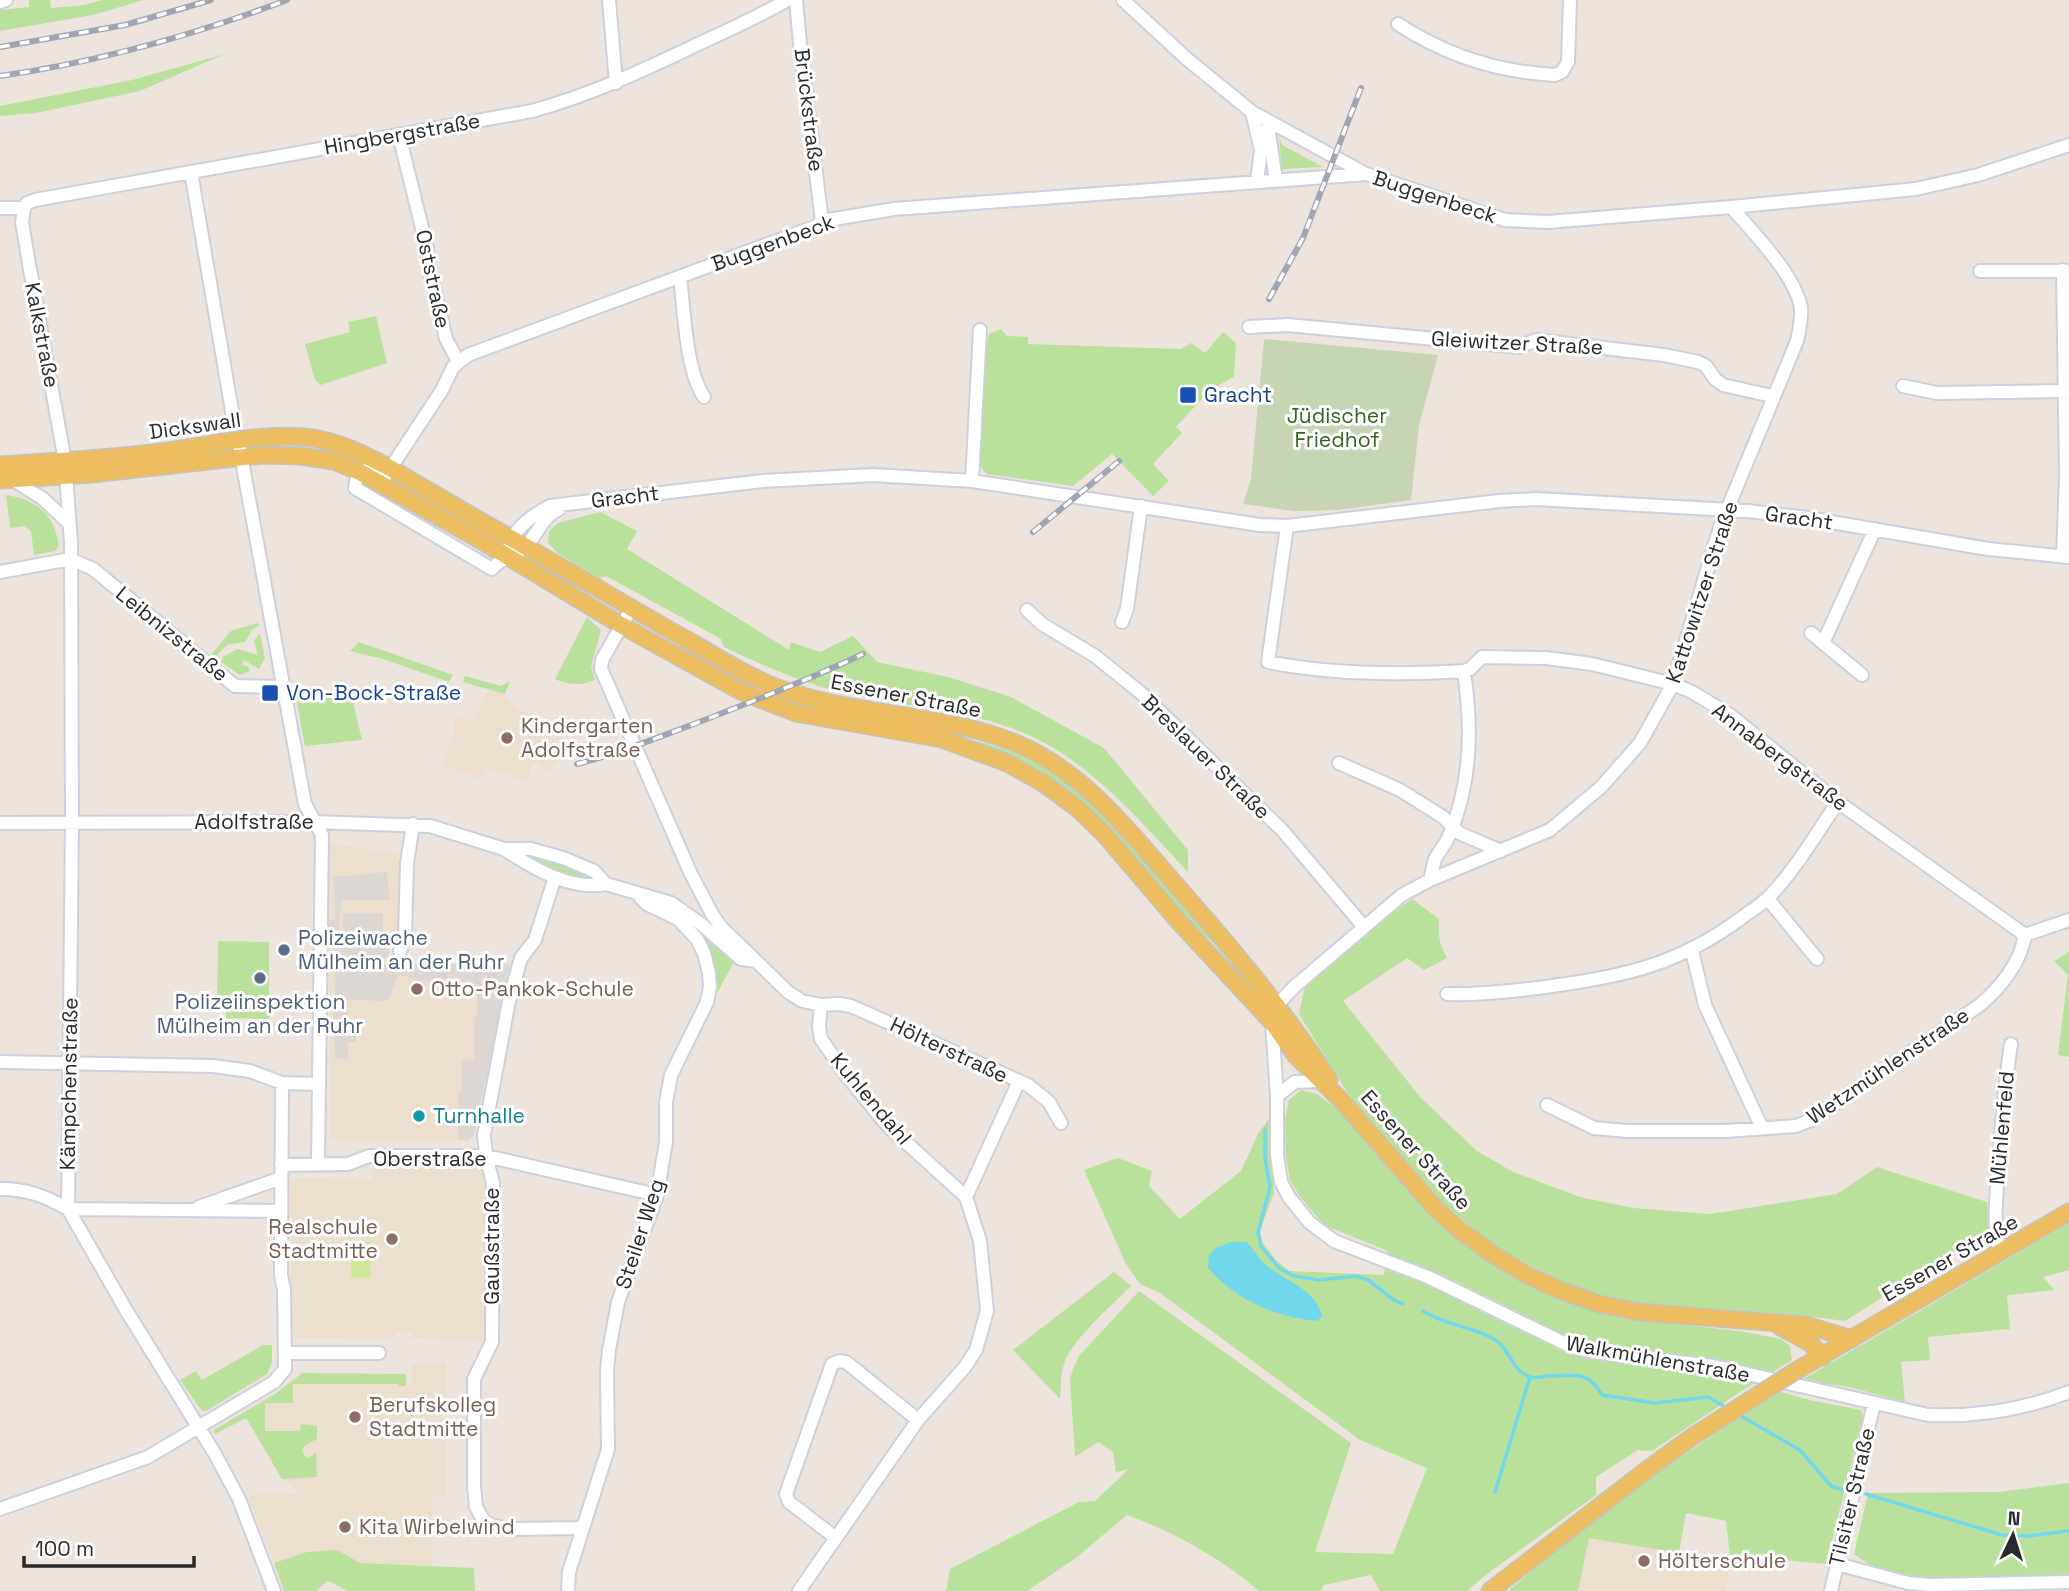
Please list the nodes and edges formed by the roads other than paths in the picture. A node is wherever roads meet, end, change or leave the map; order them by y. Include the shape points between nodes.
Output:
1 (609, 0) edge
2 (787, 0) edge
3 (796, 0) edge
4 (1123, 0) edge
5 (1570, 0) edge
6 (1398, 24) dead end
7 (616, 83) junction
8 (1252, 112) junction
9 (1267, 120) junction
10 (399, 135) junction
11 (2069, 145) edge
12 (191, 172) junction
13 (1366, 174) junction
14 (1276, 180) junction
15 (1257, 181) junction
16 (1731, 207) junction
17 (0, 208) edge
18 (24, 208) junction
19 (822, 221) junction
20 (1980, 271) dead end
21 (2066, 271) edge
22 (680, 277) junction
23 (1249, 327) dead end
24 (980, 330) dead end
25 (458, 361) junction
26 (1903, 386) dead end
27 (2067, 391) edge
28 (1772, 396) junction
29 (705, 397) dead end
30 (233, 417) dead end
31 (240, 449) junction
32 (0, 465) edge
33 (65, 468) junction
34 (390, 468) junction
35 (358, 471) junction
36 (6, 480) edge
37 (972, 481) junction
38 (380, 484) junction
39 (1141, 506) junction
40 (1727, 509) junction
41 (69, 523) junction
42 (1287, 526) junction
43 (1875, 529) junction
44 (518, 543) junction
45 (508, 556) junction
46 (2066, 556) edge
47 (70, 559) junction
48 (0, 572) edge
49 (631, 608) junction
50 (1027, 610) dead end
51 (1122, 622) dead end
52 (621, 625) junction
53 (1811, 634) dead end
54 (1823, 643) junction
55 (1464, 671) junction
56 (1862, 675) dead end
57 (1673, 684) junction
58 (281, 687) junction
59 (1339, 763) dead end
60 (1838, 802) junction
61 (313, 822) junction
62 (0, 823) edge
63 (72, 823) junction
64 (413, 824) junction
65 (1452, 825) junction
66 (503, 849) junction
67 (1501, 851) junction
68 (555, 877) junction
69 (1430, 880) junction
70 (607, 884) junction
71 (637, 894) junction
72 (1768, 899) junction
73 (2069, 920) edge
74 (1364, 927) junction
75 (2025, 935) junction
76 (400, 951) dead end
77 (1692, 951) junction
78 (1817, 959) dead end
79 (756, 961) junction
80 (1447, 995) dead end
81 (821, 1005) junction
82 (1276, 1006) junction
83 (1272, 1022) junction
84 (2011, 1044) dead end
85 (0, 1062) edge
86 (70, 1063) junction
87 (1321, 1081) junction
88 (1019, 1082) junction
89 (282, 1083) junction
90 (319, 1084) junction
91 (1278, 1096) junction
92 (1341, 1100) junction
93 (1547, 1105) dead end
94 (1061, 1123) dead end
95 (1762, 1128) junction
96 (486, 1157) junction
97 (318, 1164) junction
98 (281, 1171) junction
99 (0, 1189) edge
100 (657, 1195) junction
101 (966, 1197) junction
102 (68, 1209) junction
103 (192, 1209) junction
104 (281, 1211) junction
105 (2069, 1212) edge
106 (2000, 1253) junction
107 (1774, 1323) junction
108 (1852, 1339) junction
109 (285, 1353) junction
110 (379, 1353) dead end
111 (1823, 1357) junction
112 (2069, 1392) edge
113 (1874, 1404) junction
114 (918, 1420) junction
115 (199, 1425) junction
116 (0, 1509) edge
117 (582, 1528) junction
118 (836, 1538) junction
119 (1837, 1564) junction
120 (2069, 1582) edge
121 (274, 1591) edge
122 (568, 1591) edge
123 (799, 1591) edge
124 (1490, 1591) edge
125 (1831, 1591) edge

1 - 7 street
2 - 7 street, Hingbergstraße
3 - 19 street, Brückstraße
4 - 8 street
5 - 6 street via 1568,62 1555,75 1508,70 1465,58
7 - 10 street, Hingbergstraße via 532,111
8 - 9 street
8 - 15 street via 1261,150
9 - 13 street
9 - 14 street
10 - 12 street, Hingbergstraße
10 - 25 street, Oststraße via 446,339
11 - 16 street, Buggenbeck via 1978,175 1916,189
12 - 18 street, Hingbergstraße via 35,200
12 - 30 street
13 - 14 street, Buggenbeck
13 - 16 street, Buggenbeck via 1492,217 1526,222
14 - 15 street, Buggenbeck
15 - 19 street, Buggenbeck via 894,209
16 - 28 street, Kattowitzer Straße via 1767,249 1796,291 1801,307 1797,341
17 - 18 street, Hingbergstraße
18 - 33 street, Kalkstraße via 22,222
19 - 22 street, Buggenbeck
20 - 21 street
21 - 27 street
22 - 25 street, Buggenbeck
22 - 29 street via 692,367 696,386
23 - 28 street, Gleiwitzer Straße via 1288,325 1519,346 1536,340 1664,355 1706,366 1723,385
24 - 37 street
25 - 34 street
26 - 27 street via 1937,393
27 - 46 street
28 - 40 street, Kattowitzer Straße
31 - 33 main road, Dickswall
31 - 34 main road, Dickswall via 288,437 318,439 356,450
31 - 35 main road, Dickswall via 309,456
31 - 58 street
32 - 33 main road, Dickswall
33 - 36 main road, Dickswall
33 - 41 street, Kämpchenstraße
34 - 35 street
34 - 38 street
34 - 44 main road, Essener Straße
35 - 38 main road, Essener Straße
35 - 45 street via 355,488 444,542 492,569
36 - 41 street via 42,498
37 - 39 street, Gracht
37 - 44 street, Gracht via 818,477 550,506 535,513
38 - 45 main road, Essener Straße
39 - 42 street, Gracht
39 - 51 street
40 - 42 street, Gracht via 1499,500
40 - 43 street, Gracht
40 - 57 street, Kattowitzer Straße
41 - 47 street, Kämpchenstraße
42 - 55 street, Annabergstraße via 1268,662 1371,674
43 - 46 street, Gracht via 1988,549
43 - 54 street
44 - 45 street, Gracht
44 - 49 main road, Essener Straße
45 - 52 main road, Essener Straße
47 - 48 street
47 - 58 street, Leibnizstraße via 93,569 235,686
47 - 63 street, Kämpchenstraße
49 - 52 street
49 - 82 main road, Essener Straße via 785,690 823,702 974,729 1038,753 1121,821
50 - 74 street, Breslauer Straße via 1141,693 1282,830
52 - 79 street via 601,669 704,900 721,927
52 - 83 main road, Essener Straße via 731,687 777,706 816,718 942,739 1007,763 1043,783 1105,835
53 - 54 street
54 - 56 street
55 - 57 street, Annabergstraße via 1482,657 1546,658
55 - 65 street via 1469,758
57 - 60 street, Annabergstraße via 1730,715
57 - 67 street, Kattowitzer Straße via 1640,743 1601,787 1549,830
58 - 61 street via 304,804
59 - 65 street via 1400,790
60 - 72 street
60 - 75 street, Annabergstraße
61 - 63 street, Adolfstraße
61 - 64 street, Adolfstraße
61 - 90 street via 322,835
62 - 63 street, Adolfstraße
63 - 86 street, Kämpchenstraße
64 - 66 street, Adolfstraße
64 - 76 street
65 - 67 street via 1459,833
65 - 69 street
66 - 68 street, Adolfstraße
66 - 70 street, Adolfstraße via 531,849 562,858 594,871
67 - 69 street, Kattowitzer Straße
68 - 70 street, Adolfstraße via 587,885
68 - 96 street, Gaußstraße via 535,940 521,958 509,1002 484,1135
69 - 74 street, Kattowitzer Straße via 1402,895
70 - 71 street, Adolfstraße
71 - 79 street, Adolfstraße via 671,902 741,959
71 - 100 street, Steiler Weg via 678,919 697,939 709,973 707,1002 671,1075
72 - 77 street
72 - 78 street
73 - 75 street
74 - 82 street, Kattowitzer Straße
75 - 95 street, Wetzmühlenstraße via 2018,960 1980,1005 1811,1120 1796,1126
77 - 80 street via 1603,979
77 - 95 street via 1705,1005
79 - 81 street via 788,992
81 - 88 street, Hölterstraße via 851,1006
81 - 101 street, Kuhlendahl via 821,1039 847,1076 886,1124
82 - 83 street
82 - 92 main road, Essener Straße
83 - 87 main road, Essener Straße
83 - 91 street, Walkmühlenstraße
84 - 106 street, Mühlenfeld via 1996,1205
85 - 86 street
86 - 89 street via 213,1066 250,1071
86 - 102 street, Kämpchenstraße
87 - 91 street via 1295,1082
87 - 92 main road, Essener Straße
88 - 94 street, Hölterstraße via 1040,1092
88 - 101 street
89 - 90 street
89 - 98 street
90 - 97 street
91 - 113 street, Walkmühlenstraße via 1277,1155 1282,1182 1309,1222 1334,1241 1429,1278 1572,1348 1713,1366
92 - 107 main road, Essener Straße via 1436,1209 1525,1274 1600,1304 1639,1312
93 - 95 street, Wetzmühlenstraße via 1594,1128
96 - 97 street, Oberstraße via 369,1156 348,1164
96 - 100 street, Oberstraße
96 - 117 street, Gaußstraße via 493,1183 492,1342 474,1379 476,1507 493,1526
97 - 98 street, Oberstraße
98 - 103 street, Oberstraße
98 - 104 street
99 - 102 street via 22,1189
100 - 117 street, Steiler Weg via 618,1302 607,1371 608,1449
101 - 114 street, Kuhlendahl via 980,1241 986,1288 983,1331 965,1367
102 - 103 street
102 - 115 street
103 - 104 street
104 - 109 street
105 - 106 main road, Essener Straße
106 - 108 main road, Essener Straße
107 - 108 main road, Essener Straße via 1807,1325
107 - 111 main road, Essener Straße via 1810,1343
108 - 111 main road, Essener Straße
109 - 110 street
109 - 115 street via 285,1369 274,1382
111 - 124 main road, Essener Straße, bridge via 1692,1437
112 - 113 street, Walkmühlenstraße via 2007,1409 1956,1416
113 - 119 street, Tilsiter Straße
114 - 118 street, Kuhlendahl
114 - 118 street via 846,1362 832,1364 786,1499
115 - 116 street via 148,1457
115 - 121 street via 239,1499
117 - 122 street
118 - 123 street, Kuhlendahl
119 - 120 street via 1919,1584
119 - 125 street, Tilsiter Straße

